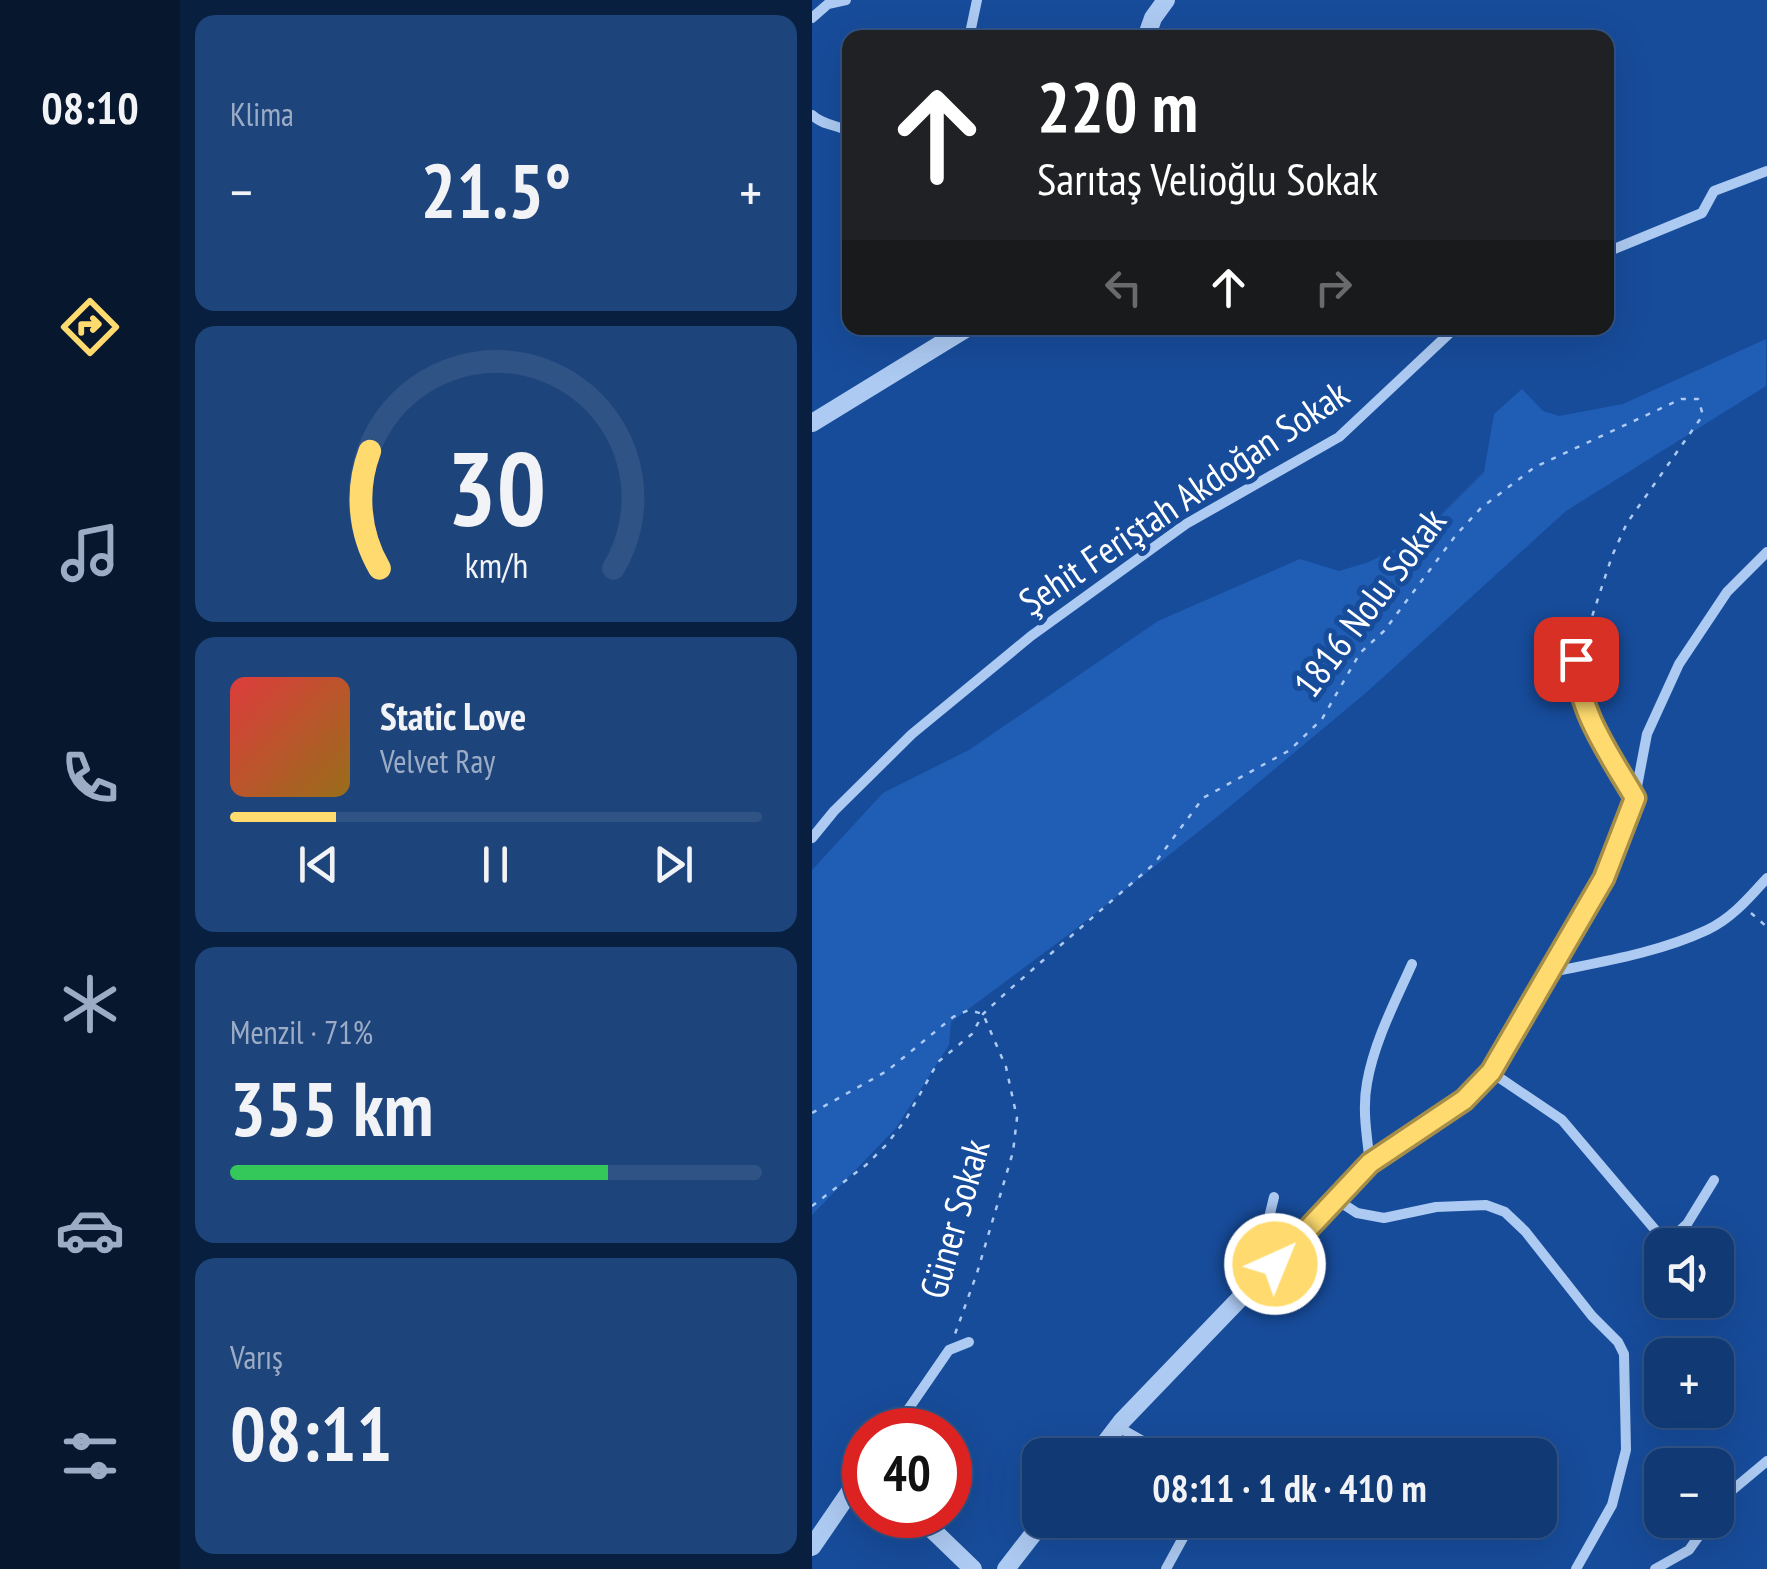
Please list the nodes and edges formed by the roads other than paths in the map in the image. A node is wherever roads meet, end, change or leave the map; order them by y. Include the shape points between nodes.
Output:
1 (846, 0) edge
2 (977, 0) edge
3 (1166, 0) edge
4 (1154, 9) edge
5 (812, 18) edge
6 (971, 30) edge
7 (812, 114) edge
8 (842, 128) edge
9 (1763, 172) edge
10 (1766, 185) edge
11 (1614, 249) edge
12 (956, 335) edge
13 (1448, 335) edge
14 (812, 423) edge
15 (1766, 552) edge
16 (1576, 659) road end
17 (1635, 798) junction
18 (812, 838) edge
19 (1766, 878) edge
20 (1412, 964) dead end
21 (1548, 973) junction
22 (1491, 1072) junction
23 (1370, 1163) junction
24 (1714, 1180) dead end
25 (1274, 1198) dead end
26 (1336, 1200) junction
27 (1275, 1264) junction
28 (969, 1342) dead end
29 (909, 1408) edge
30 (1118, 1427) junction
31 (1109, 1438) edge
32 (1138, 1438) edge
33 (1766, 1461) edge
34 (1734, 1488) edge
35 (842, 1504) edge
36 (941, 1538) edge
37 (1030, 1538) edge
38 (1183, 1538) edge
39 (1697, 1538) edge
40 (812, 1547) edge
41 (973, 1569) edge
42 (1006, 1569) edge
43 (1166, 1569) edge
44 (1576, 1569) edge
45 (1655, 1569) edge

1 - 5 street
2 - 6 street
3 - 4 street
7 - 8 street
9 - 10 street
9 - 11 street via 1714,190 1702,212
12 - 14 street
13 - 18 street, Şehit Feriştah Akdoğan Sokak via 1339,437 1186,524 1031,636 912,734
15 - 17 street via 1728,592 1679,664 1647,734
16 - 17 street via 1587,711
17 - 21 street via 1604,878
19 - 21 street via 1709,929
20 - 23 street via 1366,1085
21 - 22 street
22 - 23 street via 1464,1100
22 - 24 street via 1562,1120 1657,1232 1674,1236
23 - 26 street
25 - 27 street via 1267,1226
26 - 27 street
26 - 44 street via 1357,1214 1384,1218 1486,1204 1505,1212 1618,1342 1624,1354 1626,1450 1612,1505
27 - 30 street
28 - 29 street, Güner Sokak via 949,1350
30 - 31 street
30 - 32 street
33 - 34 street
35 - 40 street
36 - 41 street
37 - 42 street
38 - 43 street
39 - 45 street

